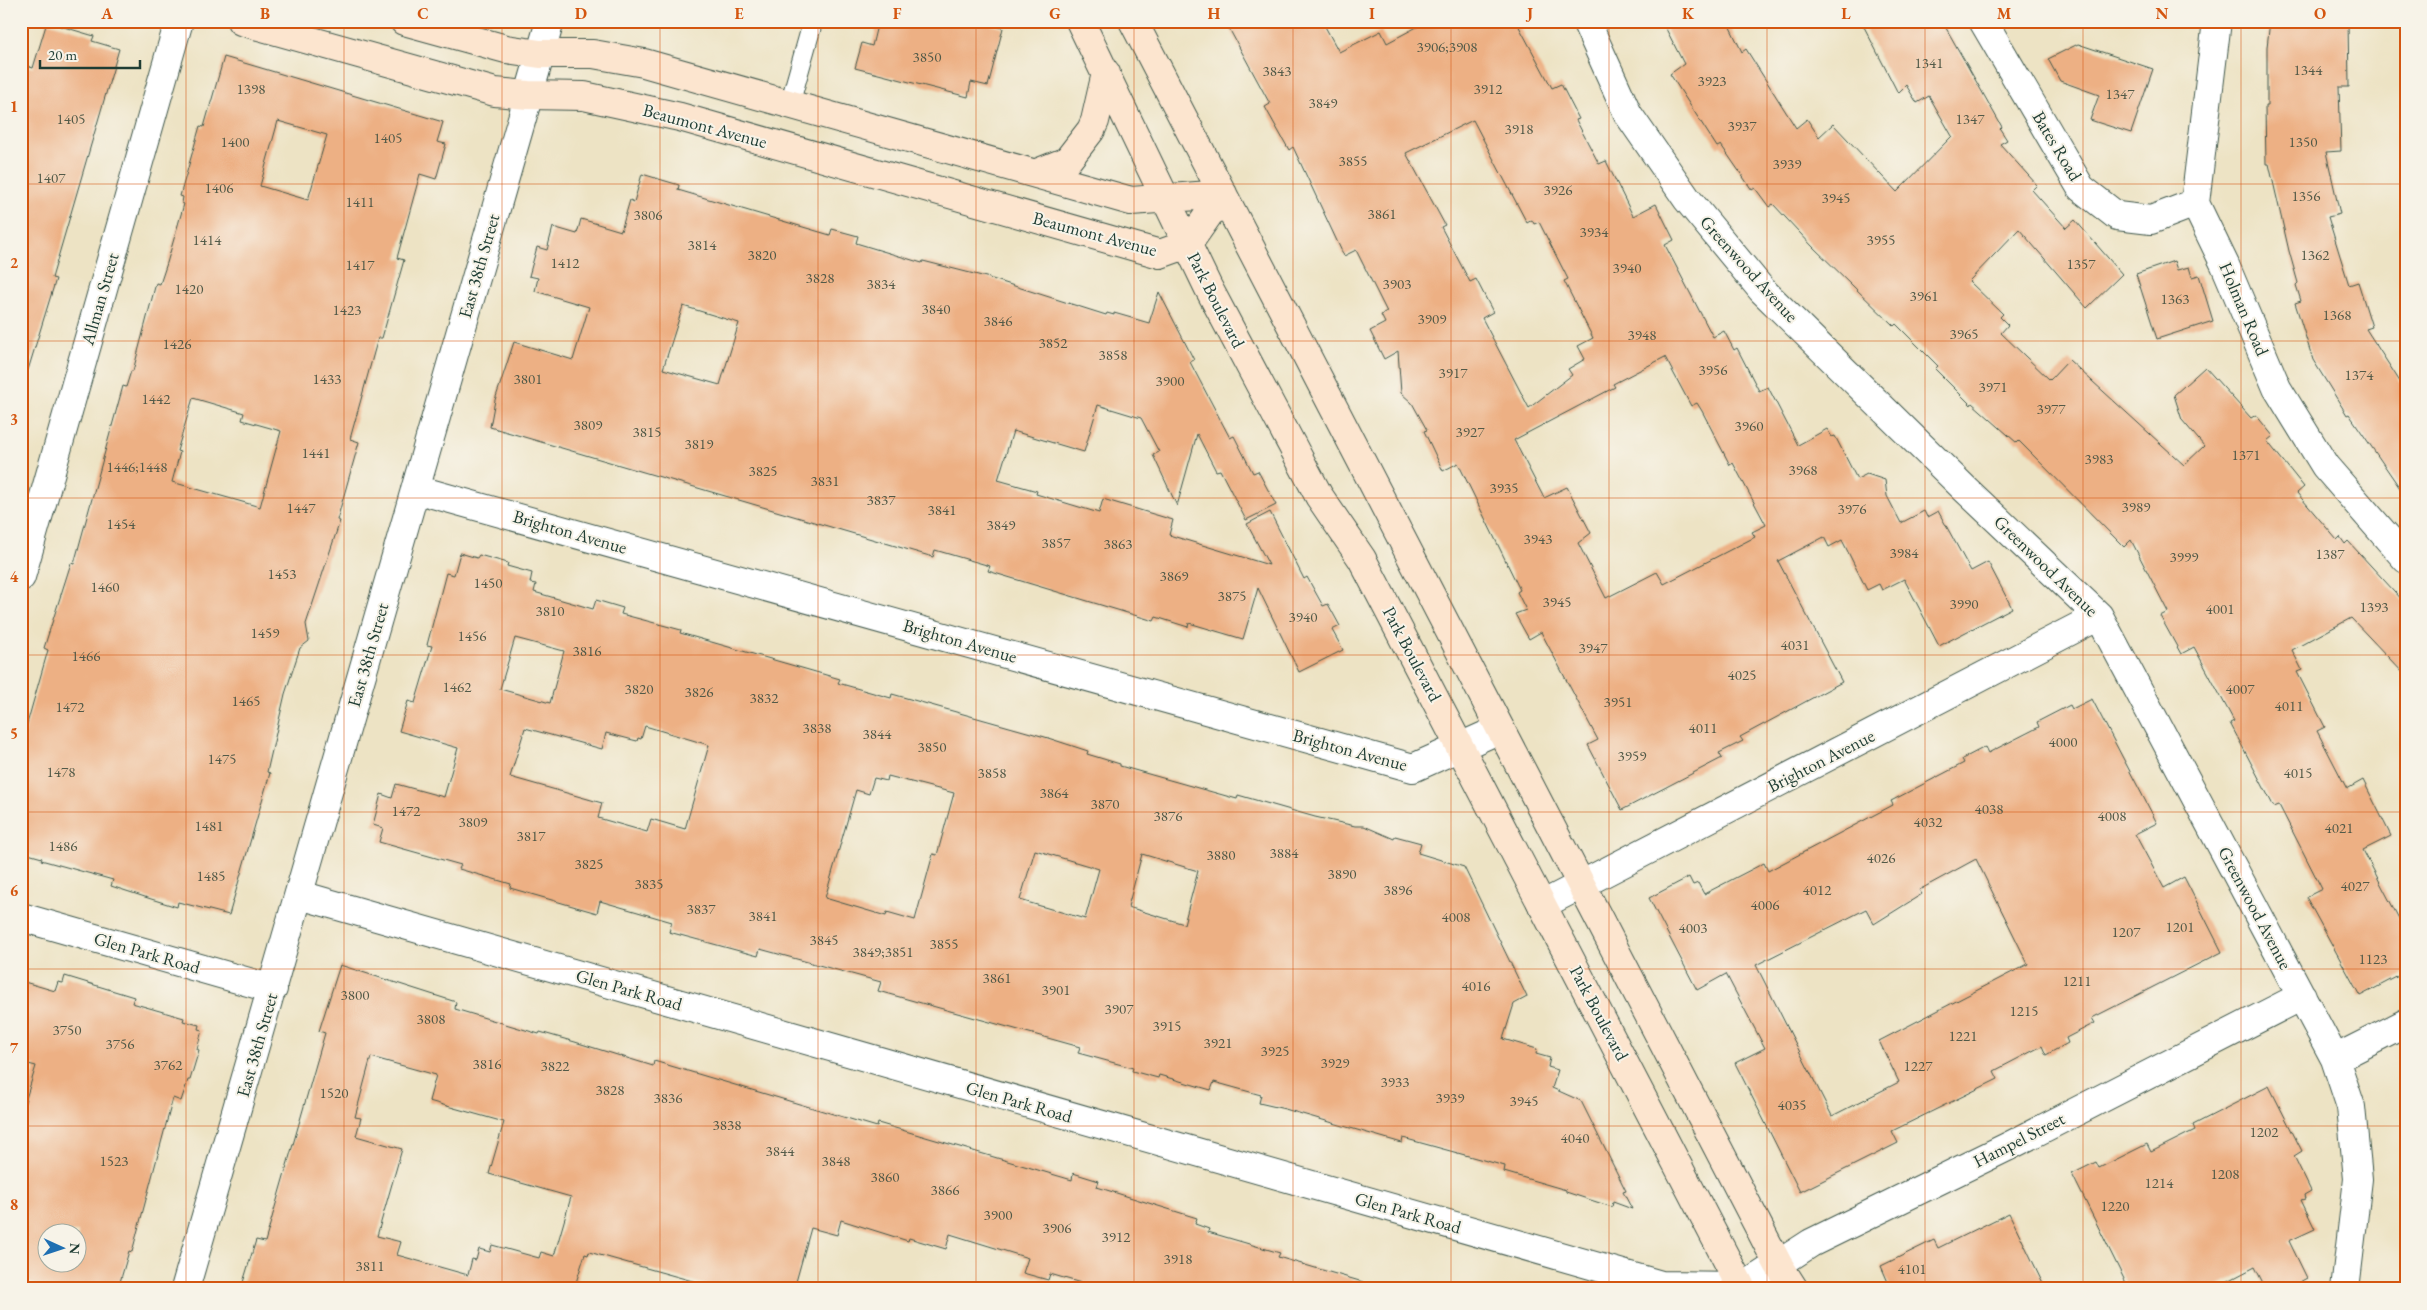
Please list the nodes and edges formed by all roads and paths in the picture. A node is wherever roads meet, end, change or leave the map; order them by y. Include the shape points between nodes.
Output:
1 (179, 21) edge
2 (242, 21) edge
3 (404, 21) edge
4 (550, 21) edge
5 (813, 21) edge
6 (1080, 21) edge
7 (1133, 21) edge
8 (1586, 21) edge
9 (1982, 21) edge
10 (2217, 21) edge
11 (540, 54) junction
12 (1106, 73) junction
13 (528, 95) junction
14 (790, 103) junction
15 (1037, 173) junction
16 (1223, 194) junction
17 (1166, 200) junction
18 (2195, 203) junction
19 (1188, 244) junction
20 (415, 489) junction
21 (2406, 559) edge
22 (21, 577) edge
23 (2099, 616) junction
24 (1500, 729) junction
25 (1460, 747) junction
26 (1582, 885) junction
27 (300, 895) junction
28 (1542, 905) junction
29 (21, 917) edge
30 (273, 989) junction
31 (2302, 996) junction
32 (2406, 1023) edge
33 (2335, 1059) junction
34 (1778, 1264) junction
35 (1741, 1288) edge
36 (185, 1289) edge
37 (1794, 1289) edge
38 (2345, 1289) edge

1 - 22 street, Allman Street
2 - 13 main road, Beaumont Avenue via 495,92
3 - 11 main road via 506,49
4 - 11 street, East 38th Street
5 - 14 lane
6 - 12 main road, Park Boulevard
7 - 16 main road
8 - 23 street, Greenwood Avenue via 1628,114 1687,199 1762,290
9 - 18 street, Bates Road via 2082,188 2116,216 2151,220
10 - 18 street
11 - 13 street, East 38th Street
11 - 14 main road via 593,54 644,63
12 - 15 main road via 1091,130 1067,161
12 - 17 main road, Park Boulevard
13 - 19 main road, Beaumont Avenue via 584,96 680,117 1160,254
13 - 20 street, East 38th Street
14 - 15 main road
15 - 17 main road via 1131,201
16 - 17 main road
16 - 19 main road
16 - 24 main road
17 - 19 main road, Park Boulevard
18 - 21 street, Holman Road via 2277,388 2325,466
19 - 25 main road, Park Boulevard via 1319,496 1362,559
20 - 25 street, Brighton Avenue via 1413,768
20 - 27 street, East 38th Street
23 - 26 street, Brighton Avenue
23 - 31 street, Greenwood Avenue
24 - 25 street, Brighton Avenue
24 - 26 main road
25 - 28 main road, Park Boulevard
26 - 28 street, Brighton Avenue
26 - 34 main road
27 - 30 street, East 38th Street
27 - 35 street, Glen Park Road via 1661,1285
28 - 35 main road, Park Boulevard
29 - 30 street, Glen Park Road
30 - 36 street, East 38th Street
31 - 33 street, Greenwood Avenue
31 - 34 street, Hampel Street via 1811,1243
32 - 33 street
33 - 38 street, Greenwood Avenue via 2351,1108 2358,1178
34 - 35 street, Hampel Street
34 - 37 main road

